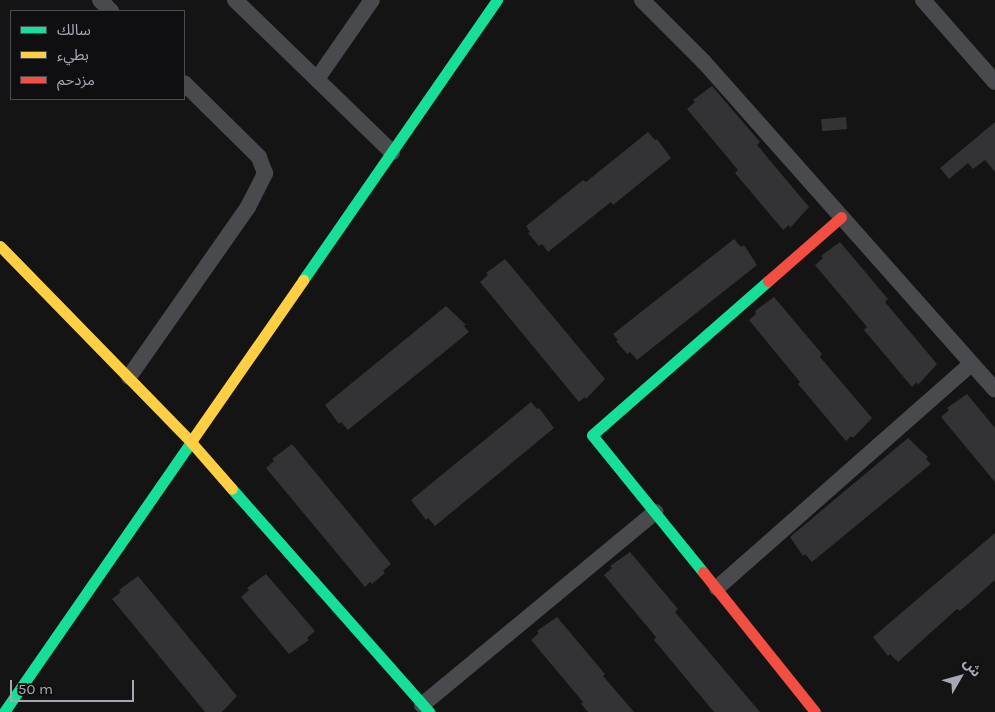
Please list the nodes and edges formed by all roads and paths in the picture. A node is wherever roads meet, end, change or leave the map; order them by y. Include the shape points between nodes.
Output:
1 (100, 0) edge
2 (235, 0) edge
3 (372, 0) edge
4 (497, 0) edge
5 (642, 0) edge
6 (923, 0) edge
7 (111, 10) edge
8 (317, 79) junction
9 (995, 82) edge
10 (185, 84) edge
11 (392, 152) junction
12 (841, 217) junction
13 (0, 246) edge
14 (971, 364) junction
15 (128, 378) junction
16 (995, 390) edge
17 (191, 442) junction
18 (655, 512) junction
19 (717, 588) junction
20 (426, 708) edge
21 (4, 712) edge
22 (815, 712) edge

1 - 7 street
2 - 8 street
3 - 8 street
4 - 11 street
5 - 12 street via 704,62
6 - 9 street
8 - 11 street
10 - 15 street via 259,157 265,174 248,207
11 - 17 street
12 - 14 street
12 - 18 street via 592,435
13 - 15 street
14 - 16 street
14 - 19 street
15 - 17 street
17 - 20 street
17 - 21 street
18 - 19 street
18 - 20 street
19 - 22 street

